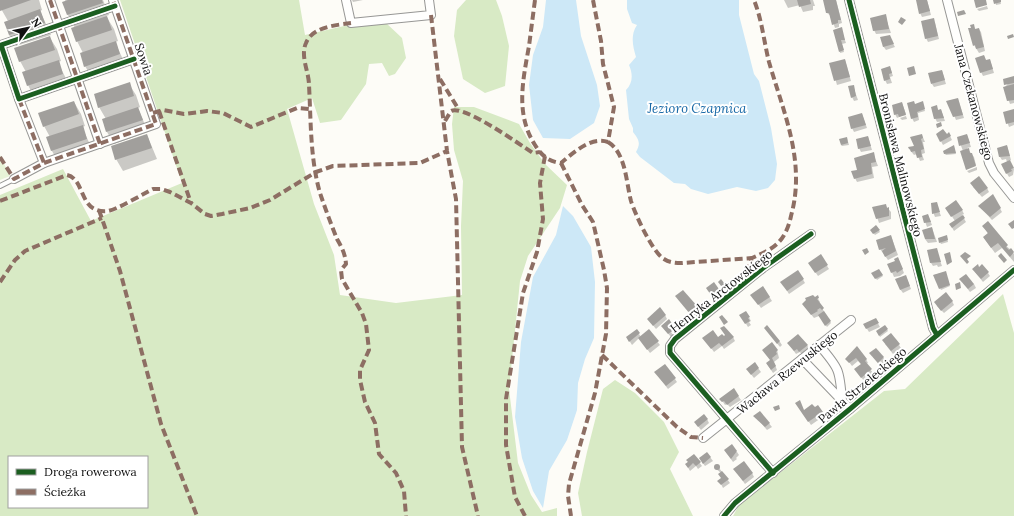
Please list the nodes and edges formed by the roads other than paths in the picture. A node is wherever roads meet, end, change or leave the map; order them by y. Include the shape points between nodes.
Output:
1 (50, 0) edge
2 (346, 0) edge
3 (428, 0) edge
4 (849, 0) edge
5 (947, 0) edge
6 (114, 3) edge
7 (58, 26) junction
8 (0, 45) edge
9 (134, 59) junction
10 (77, 78) junction
11 (19, 99) junction
12 (100, 144) junction
13 (44, 163) junction
14 (14, 179) joint
15 (0, 186) edge
16 (1014, 198) edge
17 (812, 234) dead end
18 (1014, 270) edge
19 (851, 320) dead end
20 (937, 334) junction
21 (819, 345) junction
22 (802, 359) junction
23 (842, 401) junction
24 (850, 409) junction
25 (728, 419) junction
26 (703, 438) dead end
27 (773, 472) junction
28 (724, 516) edge

1 - 7 street
2 - 3 street via 351,23 431,15
4 - 20 street, Bronisława Malinowskiego via 933,328
5 - 16 street, Jana Czekanowskiego via 989,163
6 - 7 street
6 - 9 street, Sowia
7 - 8 street
7 - 10 street
8 - 11 street
9 - 10 street
9 - 12 street, Sowia via 156,124
10 - 11 street
10 - 12 street
11 - 13 street
12 - 13 street
13 - 14 street
14 - 15 lane
17 - 25 street, Henryka Arctowskiego via 763,268 675,339 670,346 670,353
18 - 20 street, Pawła Strzeleckiego
19 - 21 street, Wacława Rzewuskiego
20 - 24 street, Pawła Strzeleckiego
21 - 22 street, Wacława Rzewuskiego
21 - 23 street via 834,362 840,374
22 - 23 street
22 - 25 street, Wacława Rzewuskiego
23 - 24 street
24 - 27 street, Pawła Strzeleckiego
25 - 26 street, Wacława Rzewuskiego
25 - 27 street
27 - 28 street, Pawła Strzeleckiego via 735,503

